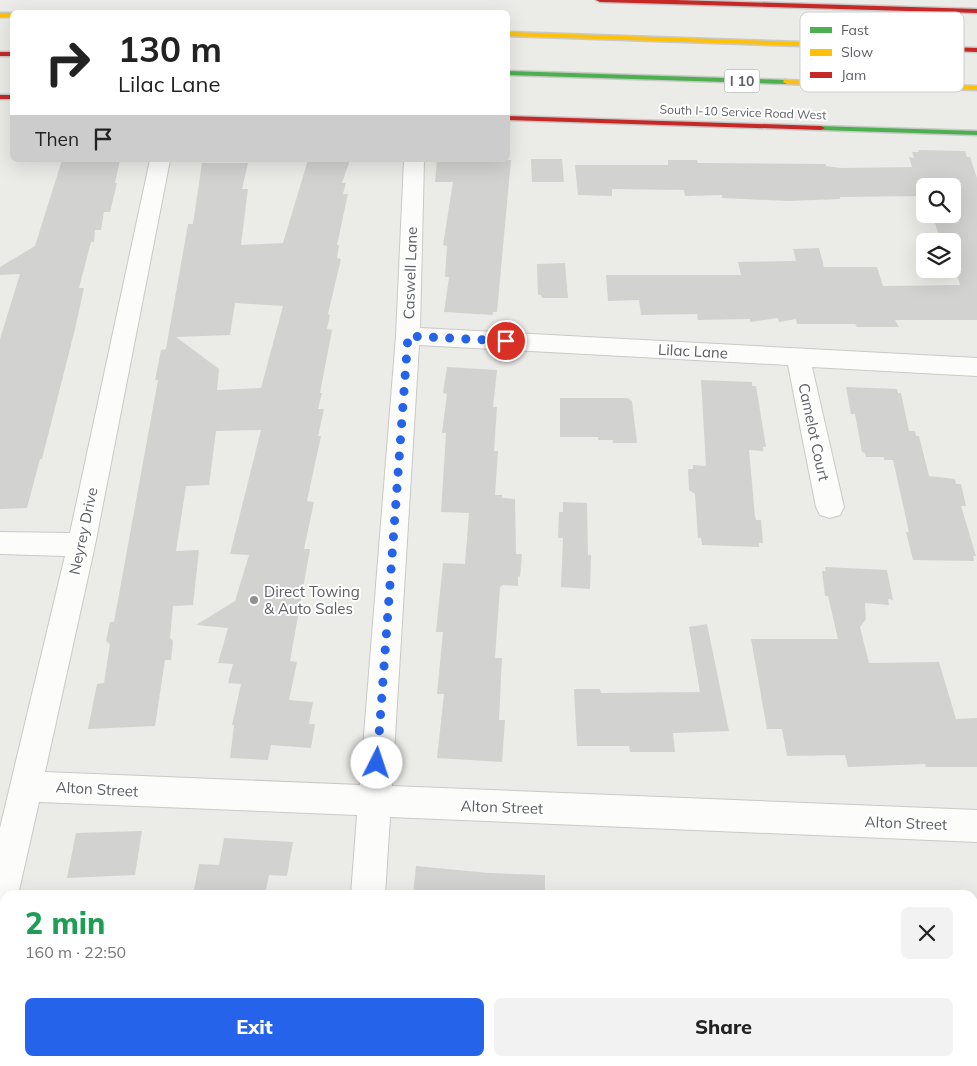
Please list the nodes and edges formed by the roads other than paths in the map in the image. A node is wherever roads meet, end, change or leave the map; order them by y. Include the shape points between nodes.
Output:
1 (600, 0) edge
2 (940, 5) edge
3 (977, 11) edge
4 (510, 34) edge
5 (800, 43) edge
6 (964, 44) edge
7 (977, 44) edge
8 (964, 49) edge
9 (977, 50) edge
10 (510, 72) edge
11 (800, 82) edge
12 (964, 88) edge
13 (977, 88) edge
14 (510, 118) edge
15 (977, 133) edge
16 (160, 162) edge
17 (414, 162) edge
18 (408, 336) junction
19 (798, 357) junction
20 (977, 367) edge
21 (830, 507) dead end
22 (0, 543) edge
23 (81, 545) junction
24 (27, 786) junction
25 (374, 802) junction
26 (977, 826) edge
27 (2, 890) edge
28 (368, 890) edge

1 - 2 main road
2 - 3 main road
4 - 5 main road
6 - 7 main road
8 - 9 main road
10 - 11 main road, I 10
12 - 13 main road, I 10
14 - 15 main road, South I-10 Service Road West
16 - 23 street, Neyrey Drive
17 - 18 street, Caswell Lane
18 - 19 street, Lilac Lane
18 - 25 street, Caswell Lane
19 - 20 street, Lilac Lane
19 - 21 street, Camelot Court
22 - 23 street
23 - 24 street, Neyrey Drive
24 - 25 street, Alton Street
24 - 27 street, Neyrey Drive
25 - 26 street, Alton Street
25 - 28 street, Caswell Lane

